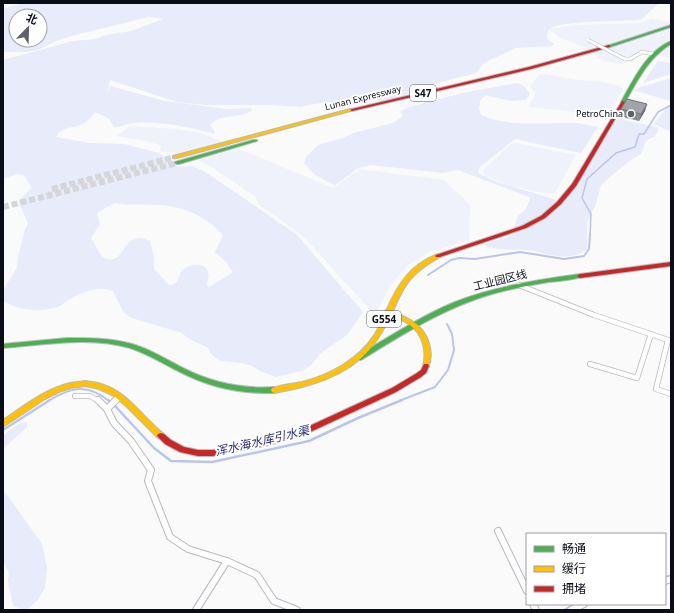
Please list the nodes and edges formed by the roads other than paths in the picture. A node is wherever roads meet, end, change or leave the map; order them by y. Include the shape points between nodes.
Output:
1 (671, 22) edge
2 (671, 26) edge
3 (655, 32) junction
4 (671, 32) edge
5 (588, 40) dead end
6 (671, 42) edge
7 (653, 54) junction
8 (671, 264) edge
9 (518, 285) junction
10 (388, 311) junction
11 (415, 326) junction
12 (651, 334) junction
13 (670, 340) edge
14 (3, 346) edge
15 (350, 363) junction
16 (590, 364) dead end
17 (671, 394) edge
18 (75, 396) dead end
19 (120, 397) junction
20 (108, 408) junction
21 (3, 424) edge
22 (498, 531) dead end
23 (227, 561) junction
24 (526, 589) edge
25 (582, 605) edge
26 (196, 610) edge
27 (297, 610) edge
28 (571, 610) edge

1 - 3 main road
2 - 3 main road, Lunan Expressway / S47
3 - 4 main road, Lunan Expressway / S47 via 513,72 376,104 176,160
5 - 7 street, bridge via 625,59 642,52
6 - 7 main road, G554
7 - 10 main road, G554 via 571,189 554,208 517,231 449,252 424,263 403,282
8 - 9 main road, 工业园区线
9 - 11 main road, 工业园区线 via 459,302
9 - 12 street via 557,302
10 - 11 main road
10 - 15 main road, G554 via 372,342
11 - 15 main road, 工业园区线
11 - 19 main road via 426,343 429,354 427,364 419,375 394,390 320,425 269,442 213,453 185,451 165,441
12 - 13 street
12 - 16 street via 637,378
13 - 17 street via 656,389
14 - 15 main road, G554 via 74,341 122,344 139,349 212,383 255,391 306,384
18 - 20 street via 90,396
19 - 20 street
19 - 21 main road via 106,388 93,384 68,386 55,391
20 - 23 street via 114,423 131,441 151,470 148,481 170,537 188,549
22 - 24 street
23 - 26 street
23 - 27 street via 257,575 274,601
25 - 28 street

